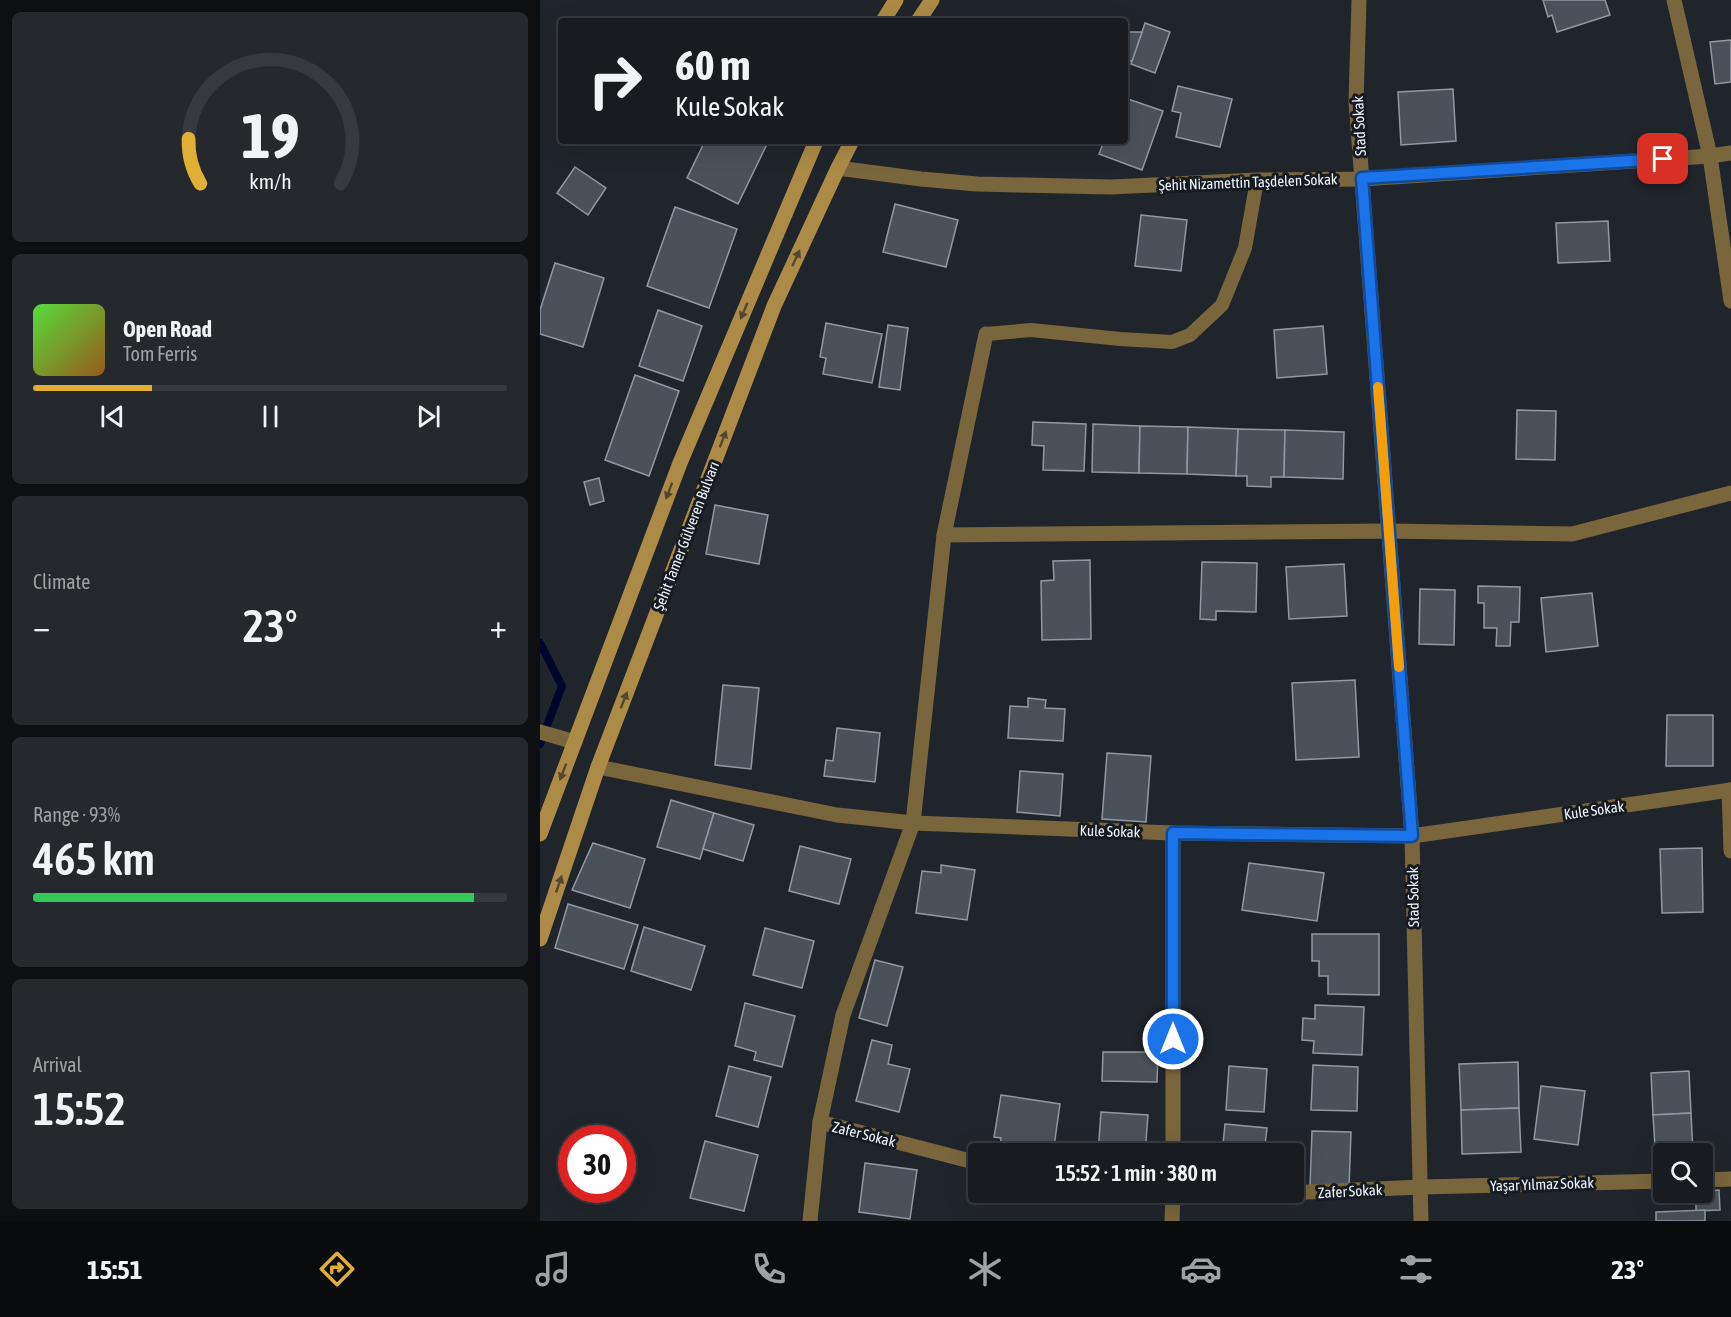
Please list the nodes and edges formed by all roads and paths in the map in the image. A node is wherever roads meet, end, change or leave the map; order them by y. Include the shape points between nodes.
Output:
1 (896, 0) edge
2 (932, 0) edge
3 (1359, 0) edge
4 (1674, 0) edge
5 (885, 18) edge
6 (920, 18) edge
7 (815, 144) edge
8 (850, 144) edge
9 (1731, 153) edge
10 (1710, 156) junction
11 (838, 168) junction
12 (1362, 178) junction
13 (1257, 180) junction
14 (1731, 301) edge
15 (986, 334) joint
16 (1731, 493) edge
17 (1389, 531) junction
18 (944, 535) junction
19 (540, 732) edge
20 (575, 742) junction
21 (598, 767) junction
22 (1730, 790) edge
23 (913, 823) junction
24 (1173, 833) junction
25 (540, 834) edge
26 (1412, 836) junction
27 (1731, 850) edge
28 (540, 939) edge
29 (820, 1122) junction
30 (1173, 1143) edge
31 (968, 1160) edge
32 (1731, 1179) edge
33 (1713, 1180) edge
34 (1653, 1181) edge
35 (1420, 1187) junction
36 (1304, 1191) edge
37 (1173, 1203) edge
38 (810, 1221) edge
39 (1172, 1221) edge
40 (1421, 1221) edge

1 - 5 main road
2 - 6 main road
3 - 12 street, Stad Sokak via 1356,102
4 - 10 street
7 -> 20 main road, Şehit Tamer Gülveren Bulvarı via 680,463
8 - 11 main road, Şehit Tamer Gülveren Bulvarı
9 - 10 street, Şehit Nizamettin Taşdelen Sokak
10 - 12 street, Şehit Nizamettin Taşdelen Sokak
10 - 14 street
11 - 13 street, Şehit Nizamettin Taşdelen Sokak via 977,184 1111,187
21 -> 11 main road, Şehit Tamer Gülveren Bulvarı via 774,306
12 - 13 street, Şehit Nizamettin Taşdelen Sokak
12 - 17 street, Stad Sokak
13 - 15 lane via 1245,248 1222,305 1190,335 1172,342 1031,330
15 - 18 street
16 - 17 street via 1572,534
17 - 18 street
17 - 26 street, Stad Sokak
18 - 23 street
19 - 20 street
20 -> 25 main road, Şehit Tamer Gülveren Bulvarı
21 - 23 street, Kule Sokak via 837,815
28 -> 21 main road, Şehit Tamer Gülveren Bulvarı
22 - 26 street, Kule Sokak
22 - 27 street
23 - 24 street, Kule Sokak
23 - 29 street via 843,1015
24 - 26 street, Kule Sokak
24 - 30 street
26 - 35 street, Stad Sokak
29 - 31 street, Zafer Sokak
29 - 38 street
32 - 33 street
34 - 35 street, Yaşar Yılmaz Sokak
35 - 36 street, Zafer Sokak
35 - 40 street, Stad Sokak
37 - 39 street

